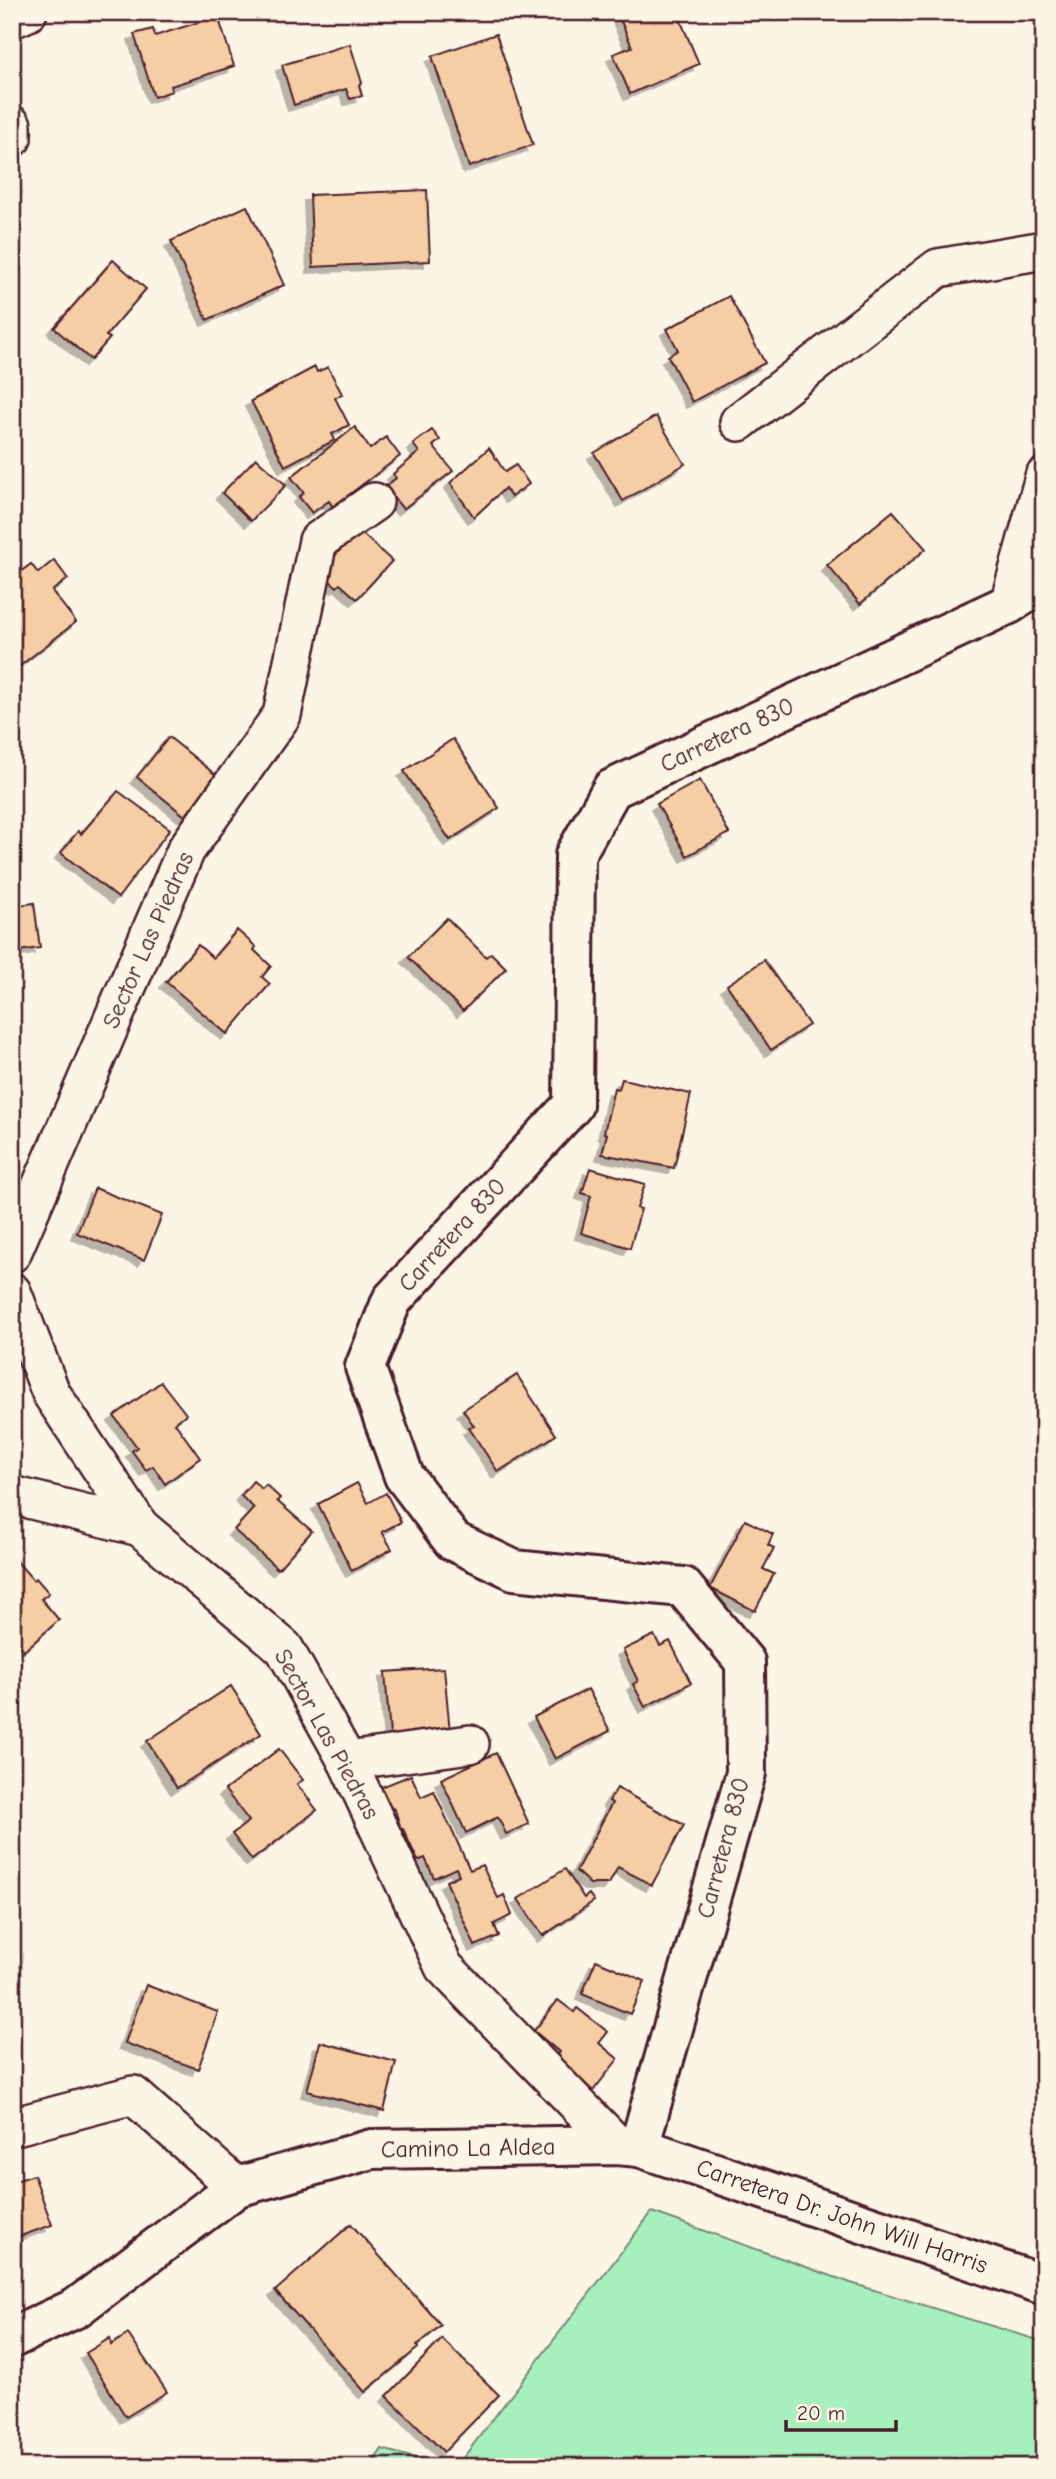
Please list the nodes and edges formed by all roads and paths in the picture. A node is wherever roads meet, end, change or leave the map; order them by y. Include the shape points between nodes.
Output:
1 (28, 12) edge
2 (12, 19) edge
3 (12, 125) edge
4 (12, 138) edge
5 (1044, 250) edge
6 (738, 422) dead end
7 (1044, 477) edge
8 (374, 502) dead end
9 (1044, 581) edge
10 (1009, 604) junction
11 (12, 1253) edge
12 (12, 1292) edge
13 (12, 1495) edge
14 (140, 1527) junction
15 (470, 1744) dead end
16 (347, 1761) junction
17 (12, 2127) edge
18 (628, 2146) junction
19 (237, 2187) junction
20 (1044, 2285) edge
21 (12, 2338) edge

1 - 2 street
3 - 4 street
5 - 6 street via 938,268
7 - 10 street
8 - 11 street, Sector Las Piedras via 318,541 282,715 186,850
9 - 10 street, Carretera 830
10 - 18 street, Carretera 830 via 612,789 575,855 573,1105 392,1300 365,1367 404,1476 453,1541 514,1570 683,1587 745,1662 746,1773
12 - 14 street, Sector Las Piedras via 51,1392
13 - 14 street
14 - 16 street, Sector Las Piedras via 284,1648
15 - 16 street
16 - 18 street, Sector Las Piedras via 444,1967
17 - 19 street via 133,2095
18 - 19 street, Camino La Aldea via 372,2149
18 - 20 street, Carretera Dr. John Will Harris
19 - 21 street, Camino La Aldea via 76,2308

